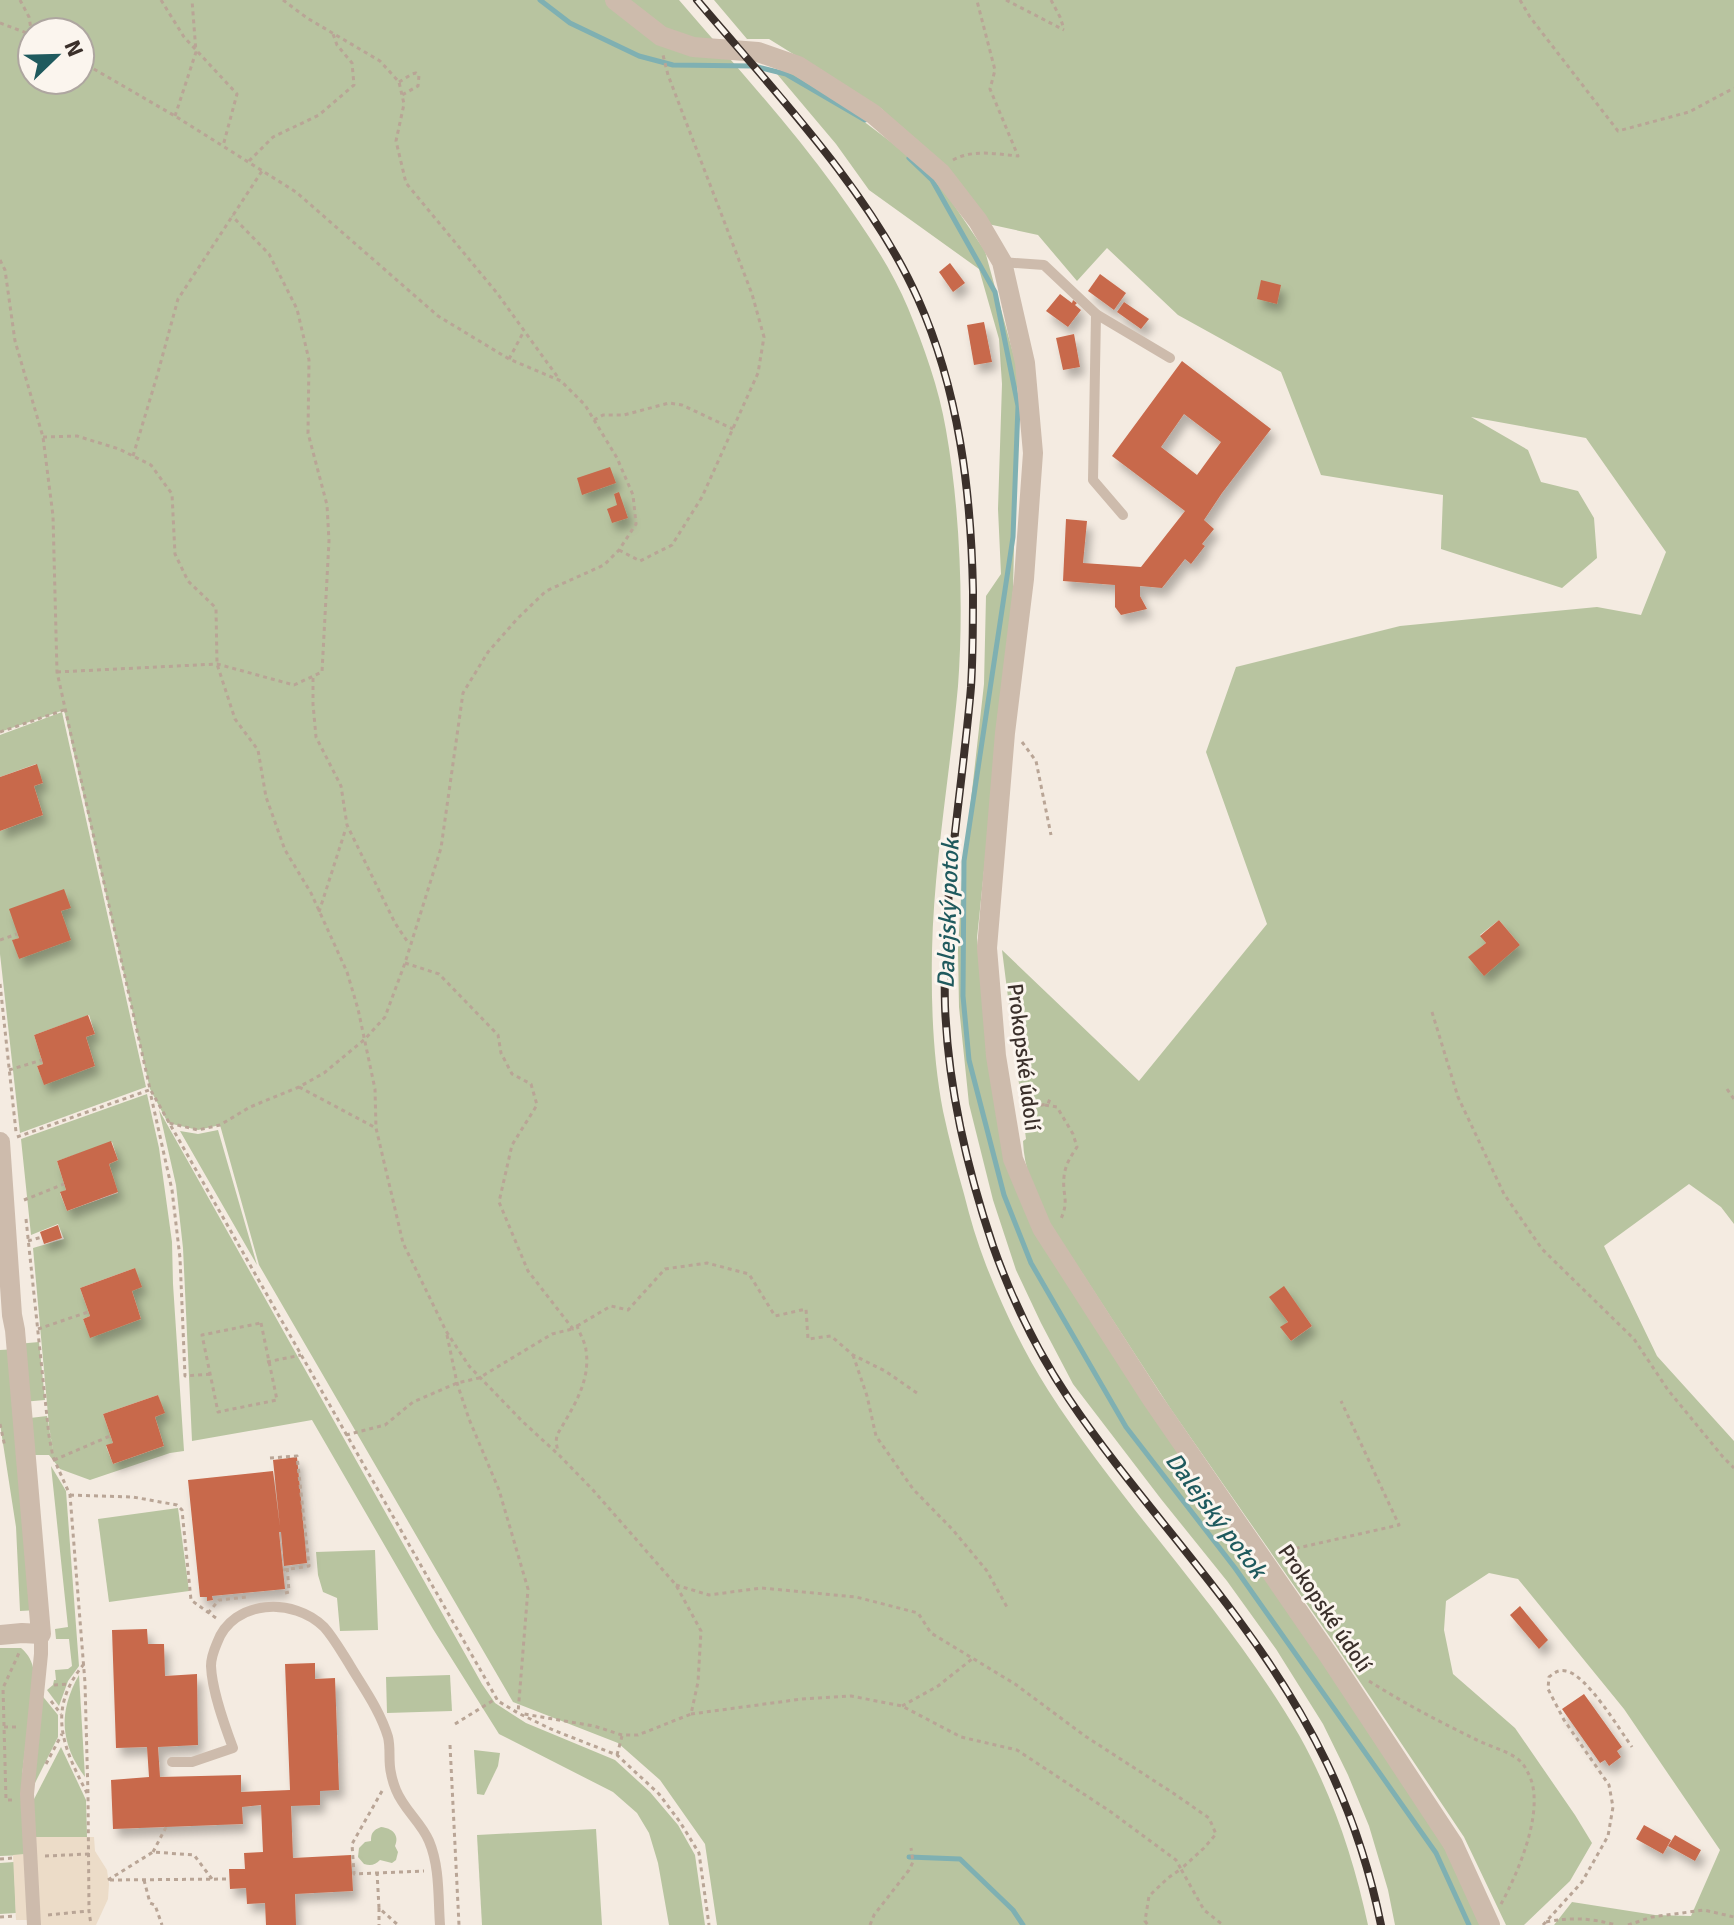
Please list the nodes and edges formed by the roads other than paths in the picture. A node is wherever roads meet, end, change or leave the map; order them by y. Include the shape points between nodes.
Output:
1 (615, 0) edge
2 (1002, 262) junction
3 (1096, 314) junction
4 (1170, 358) dead end
5 (1123, 515) dead end
6 (11, 1140) edge
7 (6, 1315) edge
8 (41, 1634) junction
9 (0, 1635) edge
10 (172, 1762) dead end
11 (1495, 1916) edge
12 (34, 1925) edge
13 (440, 1925) edge

1 - 2 street, Prokopské údolí via 661,36 693,47 758,52 798,66 873,114 941,173
2 - 3 lane via 1044,265
2 - 11 street, Prokopské údolí via 1025,363 1033,453 987,948 996,1056 1013,1159 1042,1228 1453,1844
3 - 4 lane
3 - 5 lane via 1093,480
6 - 7 street
7 - 8 street via 15,1330
8 - 9 street
8 - 12 street via 28,1800
10 - 13 lane via 192,1762 233,1748 211,1664 222,1630 249,1610 269,1606 309,1617 324,1628 382,1721 398,1794 429,1841 437,1870

